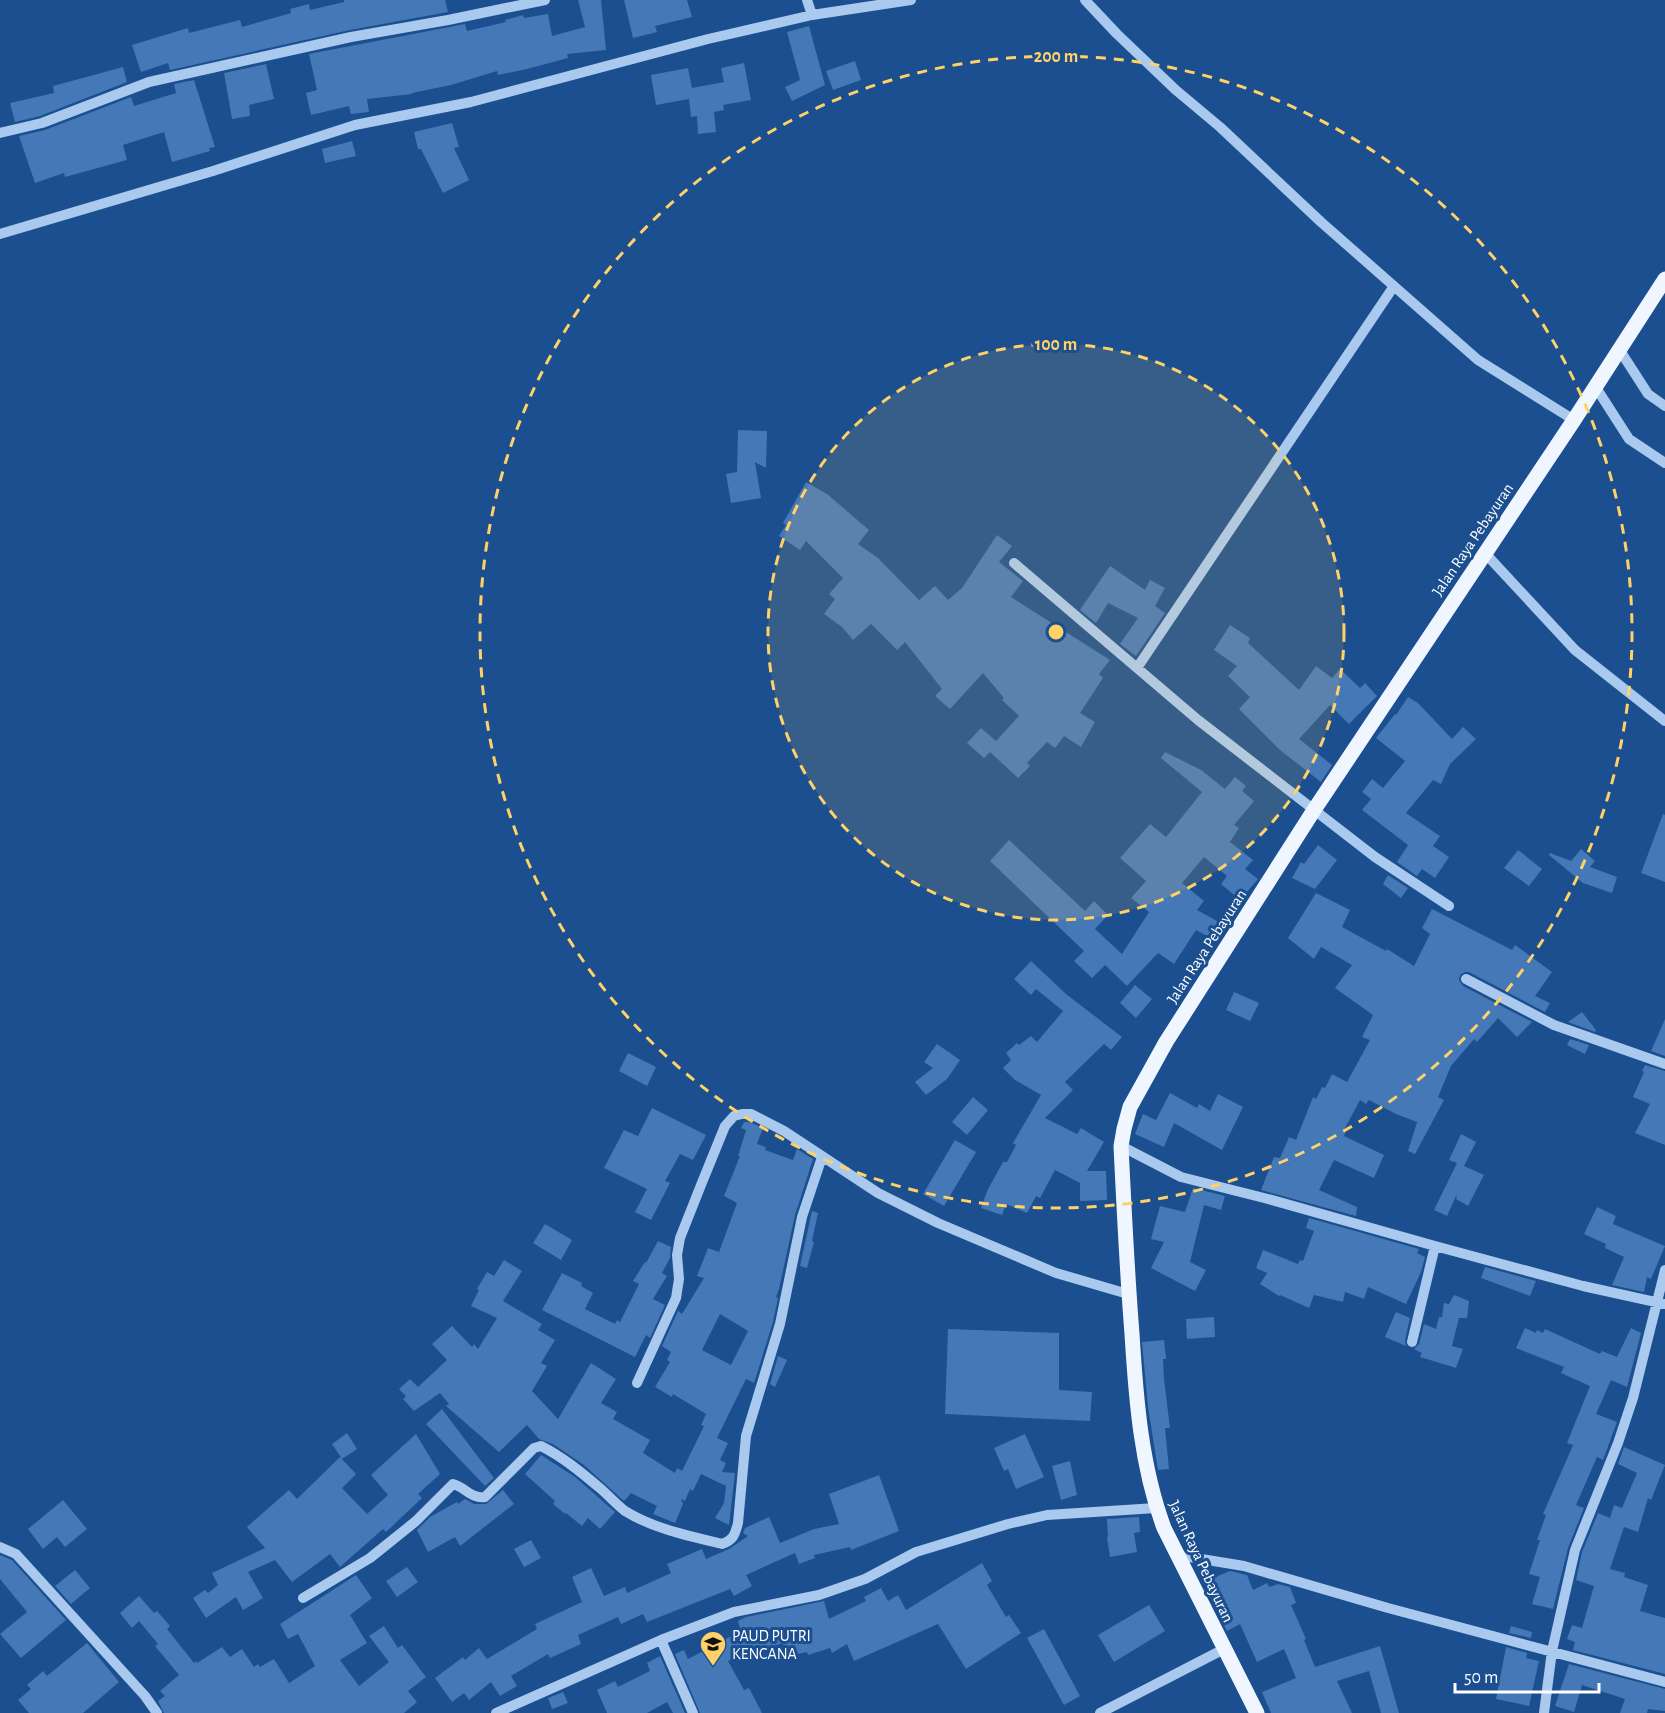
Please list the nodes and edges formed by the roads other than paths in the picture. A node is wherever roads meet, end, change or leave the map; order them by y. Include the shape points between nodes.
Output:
1 (545, 0) edge
2 (807, 0) edge
3 (911, 0) edge
4 (1085, 0) edge
5 (812, 15) junction
6 (0, 133) edge
7 (0, 234) edge
8 (1665, 279) edge
9 (1394, 286) junction
10 (1619, 349) junction
11 (1595, 386) junction
12 (1665, 406) edge
13 (1574, 420) junction
14 (1665, 463) edge
15 (1484, 552) junction
16 (1014, 563) dead end
17 (1137, 668) junction
18 (1665, 721) edge
19 (1314, 810) junction
20 (1449, 906) dead end
21 (1466, 979) dead end
22 (1665, 1064) edge
23 (1121, 1146) junction
24 (822, 1156) junction
25 (1435, 1246) junction
26 (1665, 1270) edge
27 (1128, 1294) junction
28 (1661, 1303) edge
29 (1412, 1342) dead end
30 (637, 1383) dead end
31 (1156, 1508) junction
32 (0, 1547) edge
33 (1177, 1555) junction
34 (303, 1598) dead end
35 (661, 1640) junction
36 (1224, 1649) junction
37 (1552, 1652) junction
38 (1665, 1682) edge
39 (157, 1713) edge
40 (495, 1713) edge
41 (693, 1713) edge
42 (1100, 1713) edge
43 (1257, 1713) edge
44 (1544, 1713) edge

1 - 6 street via 351,37 149,82 42,123
2 - 5 street
3 - 5 street
4 - 9 street via 1149,65
5 - 7 street via 471,102 355,125
8 - 10 main road, Jalan Raya Pebayuran
9 - 13 street via 1478,360
9 - 17 street
10 - 11 main road, Jalan Raya Pebayuran
10 - 12 street via 1648,394
11 - 13 main road, Jalan Raya Pebayuran
11 - 14 street via 1629,439
13 - 15 main road, Jalan Raya Pebayuran
15 - 18 street via 1575,650
15 - 19 main road, Jalan Raya Pebayuran
16 - 17 street
17 - 19 street
19 - 20 street
19 - 23 main road, Jalan Raya Pebayuran via 1166,1042 1130,1107
21 - 22 street via 1554,1024
23 - 25 street via 1181,1177
23 - 27 main road, Jalan Raya Pebayuran
24 - 27 street via 878,1193 938,1223 1056,1273
24 - 30 street via 751,1114 734,1116 725,1126 680,1238 676,1298
24 - 34 street via 802,1217 780,1324 746,1436 735,1537 722,1544 671,1532 632,1514 557,1454 541,1446 534,1448 485,1497 473,1496 453,1484 370,1558
25 - 28 street
25 - 29 street
26 - 28 street
27 - 31 main road, Jalan Raya Pebayuran via 1140,1425
28 - 37 street via 1629,1409 1575,1550
31 - 33 main road, Jalan Raya Pebayuran
31 - 35 street via 1047,1515 1008,1524 916,1552 865,1579 819,1595 734,1612
32 - 39 street via 16,1554 31,1569
33 - 36 main road, Jalan Raya Pebayuran
33 - 37 street via 1244,1566
35 - 40 street
35 - 41 street
36 - 42 street
36 - 43 main road, Jalan Raya Pebayuran
37 - 38 street
37 - 44 street

